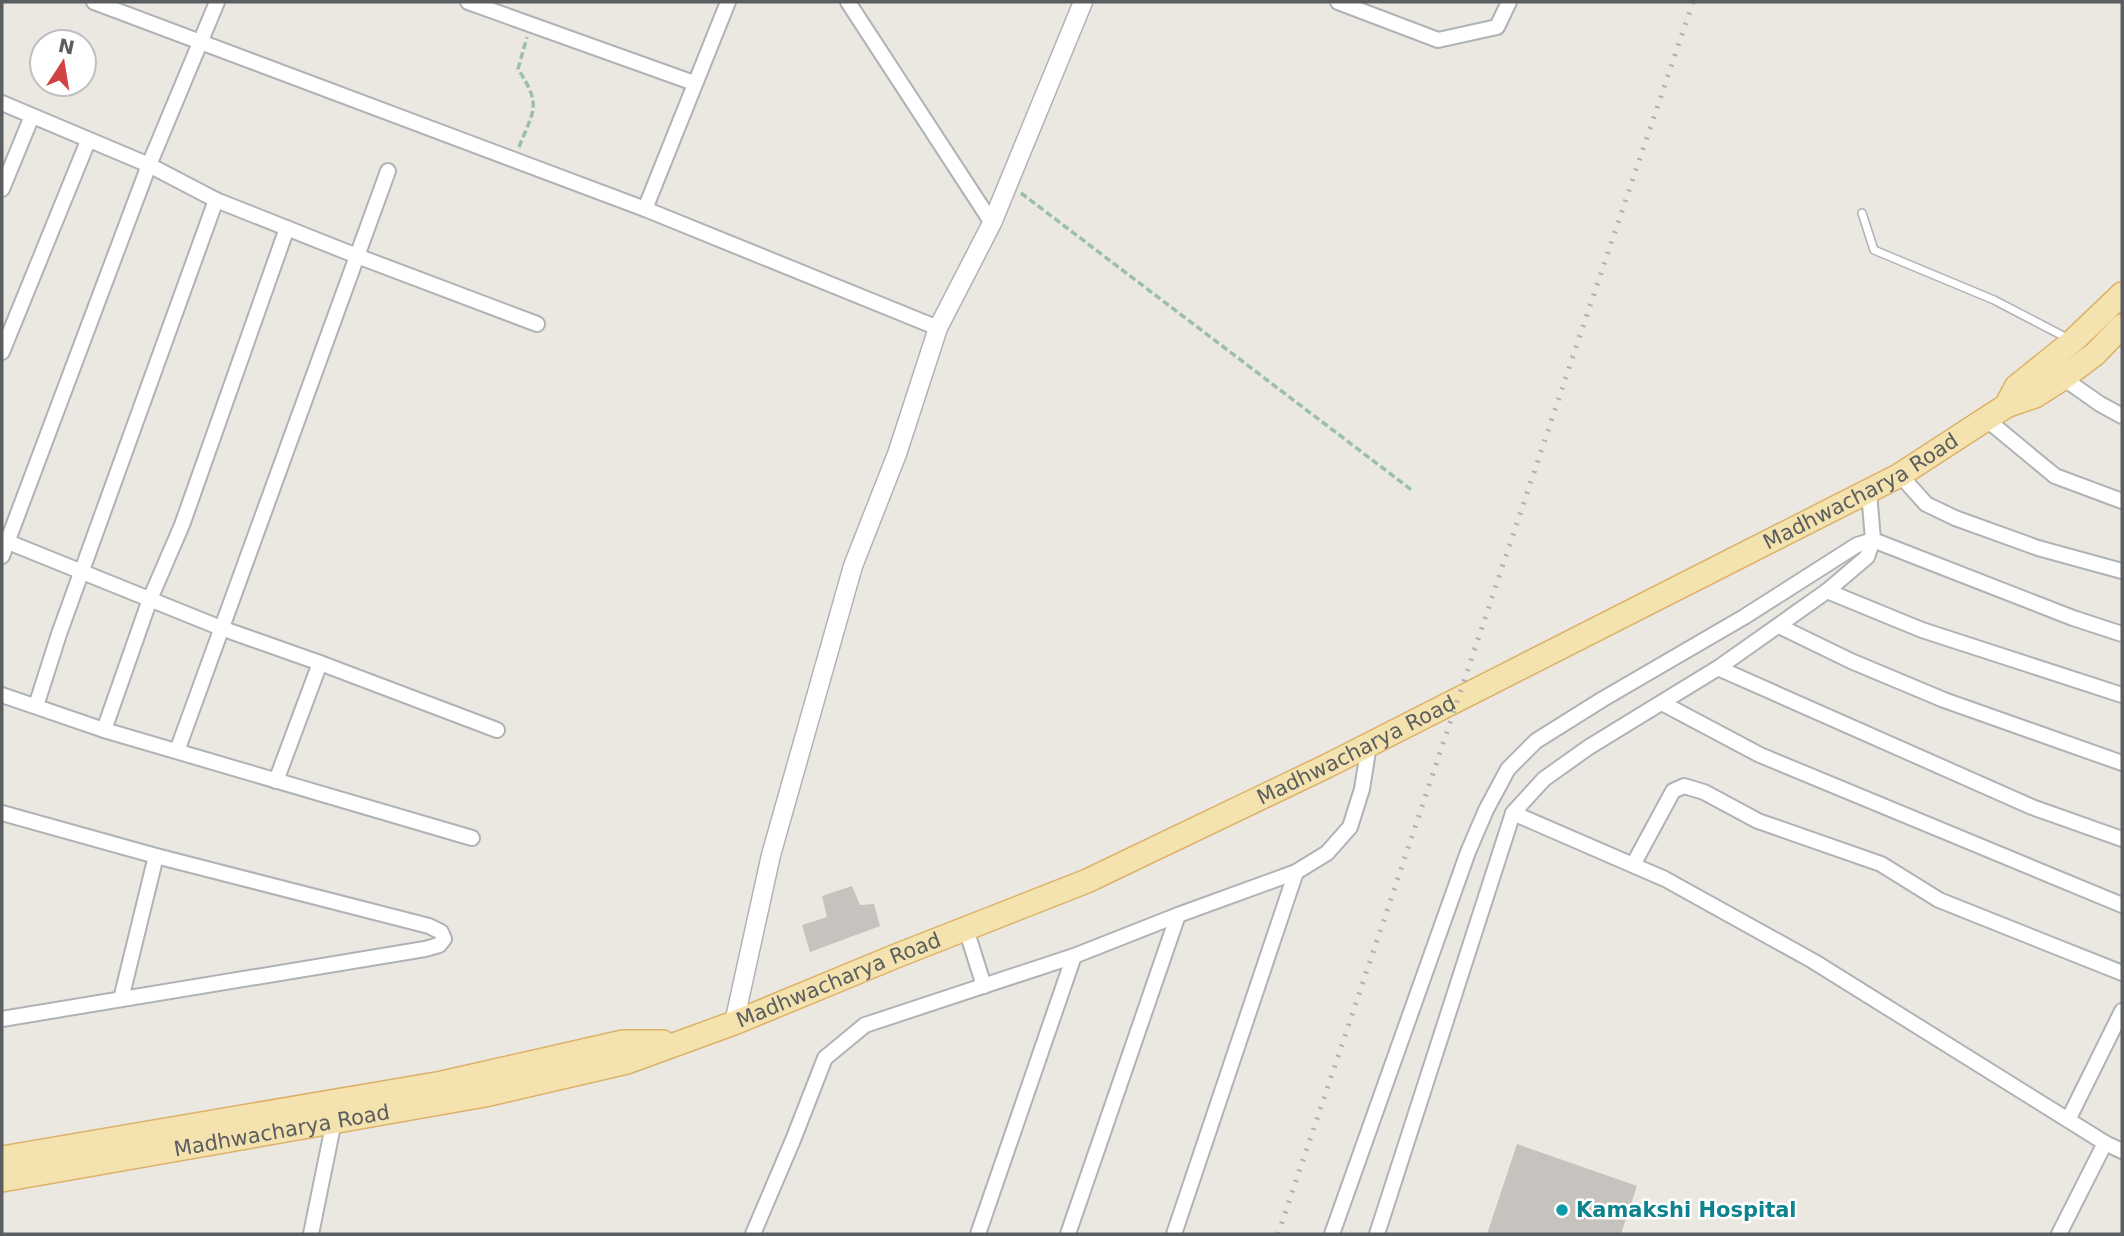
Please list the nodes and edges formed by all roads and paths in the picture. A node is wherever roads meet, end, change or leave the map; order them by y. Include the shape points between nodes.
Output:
1 (94, 2) edge
2 (217, 2) edge
3 (468, 2) edge
4 (728, 2) edge
5 (848, 2) edge
6 (1083, 2) edge
7 (1338, 2) edge
8 (1509, 2) edge
9 (531, 24) junction
10 (199, 41) junction
11 (694, 83) junction
12 (2, 103) edge
13 (32, 116) junction
14 (89, 141) junction
15 (514, 159) junction
16 (149, 165) junction
17 (388, 171) dead end
18 (1008, 183) junction
19 (2, 189) edge
20 (216, 200) junction
21 (645, 209) junction
22 (1862, 213) dead end
23 (992, 223) junction
24 (287, 228) junction
25 (357, 256) junction
26 (2122, 294) edge
27 (537, 324) dead end
28 (2122, 326) edge
29 (938, 328) junction
30 (2073, 341) junction
31 (2, 352) edge
32 (2063, 378) junction
33 (2006, 406) junction
34 (2122, 416) edge
35 (1986, 419) junction
36 (1900, 475) junction
37 (1413, 491) dead end
38 (1869, 492) junction
39 (2122, 501) edge
40 (1874, 540) junction
41 (8, 542) junction
42 (2, 556) edge
43 (2122, 571) edge
44 (82, 572) junction
45 (1827, 591) junction
46 (150, 599) junction
47 (1779, 626) junction
48 (220, 628) junction
49 (2122, 634) edge
50 (320, 663) junction
51 (1718, 668) junction
52 (2, 695) edge
53 (2122, 695) edge
54 (1662, 703) junction
55 (36, 706) junction
56 (104, 730) junction
57 (497, 730) dead end
58 (1369, 745) junction
59 (177, 751) junction
60 (2122, 762) edge
61 (276, 781) junction
62 (2, 813) edge
63 (1513, 813) junction
64 (472, 838) dead end
65 (2122, 839) edge
66 (156, 856) junction
67 (1633, 865) junction
68 (1296, 872) junction
69 (2122, 905) edge
70 (1178, 915) junction
71 (966, 929) junction
72 (1074, 957) junction
73 (2122, 973) edge
74 (984, 986) junction
75 (121, 999) junction
76 (2122, 1011) edge
77 (2, 1019) edge
78 (734, 1023) junction
79 (681, 1041) junction
80 (2069, 1118) junction
81 (334, 1121) junction
82 (2105, 1143) junction
83 (2122, 1151) edge
84 (2, 1158) edge
85 (2, 1181) edge
86 (978, 1230) edge
87 (311, 1234) edge
88 (753, 1234) edge
89 (1068, 1234) edge
90 (1174, 1234) edge
91 (1332, 1234) edge
92 (1377, 1234) edge
93 (2059, 1234) edge

1 - 10 street
2 - 10 street
3 - 9 street
4 - 11 street
5 - 23 street
6 - 18 street
7 - 8 street via 1438,40 1497,27
9 - 11 street
9 - 15 path via 518,69 535,107
10 - 15 street
10 - 16 street
11 - 21 street
12 - 13 street
13 - 14 street
13 - 19 street
14 - 16 street
14 - 31 street
15 - 21 street
16 - 20 street
16 - 41 street
17 - 25 street
18 - 23 street
18 - 37 path
20 - 24 street
20 - 44 street
21 - 29 street
22 - 30 lane via 1874,250 1994,300
23 - 29 street
24 - 25 street
24 - 46 street via 182,525
25 - 27 street
25 - 48 street
26 - 30 main road, Madhwacharya Road
28 - 32 main road, Madhwacharya Road
29 - 78 street via 897,454 853,566 771,855
30 - 33 main road, Madhwacharya Road via 2016,387
32 - 33 main road, Madhwacharya Road via 2035,396
32 - 34 street
33 - 35 main road, Madhwacharya Road
35 - 36 main road, Madhwacharya Road
35 - 39 street via 2055,476
36 - 38 main road, Madhwacharya Road
36 - 43 street via 1926,504 1955,518
38 - 40 street
38 - 58 main road, Madhwacharya Road
40 - 45 street via 1867,557
40 - 49 street
40 - 91 street via 1857,545 1535,741 1508,769 1468,852
41 - 42 street
41 - 44 street
44 - 46 street
44 - 55 street
45 - 47 street
45 - 53 street via 1922,630
46 - 48 street
46 - 56 street
47 - 51 street
47 - 60 street via 1944,700
48 - 50 street
48 - 59 street
50 - 57 street
50 - 61 street
51 - 54 street
51 - 65 street via 2032,807
52 - 55 street
54 - 63 street via 1544,779
54 - 69 street via 1760,755
55 - 56 street
56 - 59 street
58 - 68 street via 1350,827 1328,853
58 - 71 main road, Madhwacharya Road via 1087,881
59 - 61 street
61 - 64 street
62 - 66 street
63 - 67 street
63 - 92 street
66 - 75 street
66 - 75 street via 429,926 441,932 443,939 425,949
67 - 73 street via 1673,791 1684,786 1758,821 1881,864 1939,900
67 - 80 street via 1813,961
68 - 70 street
68 - 90 street
70 - 72 street
70 - 89 street
71 - 74 street
71 - 78 main road, Madhwacharya Road
72 - 74 street
72 - 86 street
74 - 88 street via 865,1026 825,1058
75 - 77 street
76 - 80 street
78 - 79 main road, Madhwacharya Road
79 - 81 main road, Madhwacharya Road via 627,1062 510,1089
79 - 84 main road, Madhwacharya Road via 623,1042 442,1083
80 - 82 street
81 - 85 main road, Madhwacharya Road
81 - 87 street
82 - 83 street
82 - 93 street

